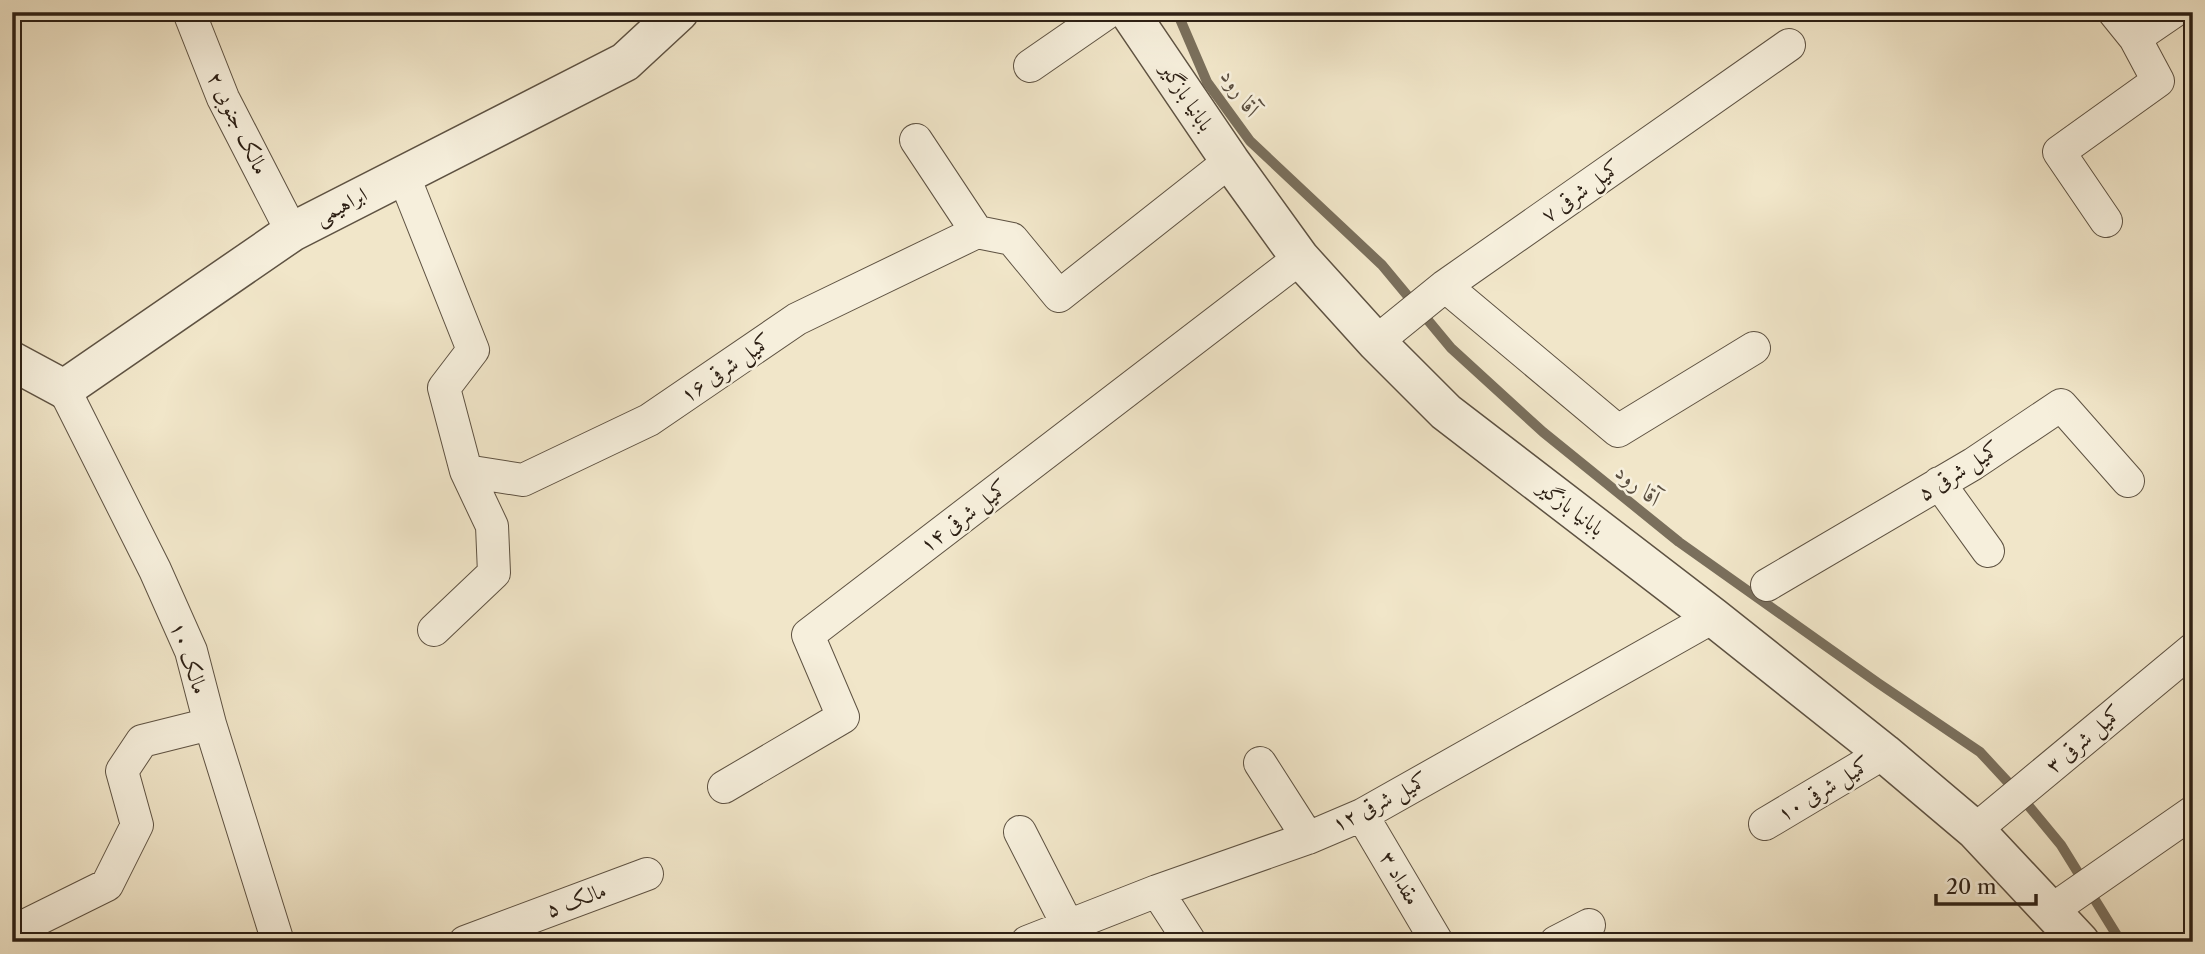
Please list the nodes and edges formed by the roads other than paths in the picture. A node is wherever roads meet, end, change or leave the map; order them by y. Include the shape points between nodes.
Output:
1 (189, 12) edge
2 (679, 12) edge
3 (1108, 12) edge
4 (1129, 12) edge
5 (2114, 12) edge
6 (2173, 12) edge
7 (2135, 38) junction
8 (1789, 45) dead end
9 (1030, 66) dead end
10 (916, 140) dead end
11 (1230, 161) junction
12 (402, 174) junction
13 (2106, 221) dead end
14 (292, 232) junction
15 (977, 232) junction
16 (1300, 258) junction
17 (1412, 312) junction
18 (1754, 348) dead end
19 (12, 361) edge
20 (64, 389) junction
21 (466, 471) junction
22 (2129, 481) dead end
23 (1940, 483) junction
24 (1988, 551) dead end
25 (1767, 585) dead end
26 (1713, 617) junction
27 (434, 631) dead end
28 (2193, 649) edge
29 (210, 724) junction
30 (1884, 753) junction
31 (1260, 763) dead end
32 (724, 787) dead end
33 (2193, 812) edge
34 (1362, 815) junction
35 (1765, 824) dead end
36 (1975, 830) junction
37 (1020, 832) dead end
38 (1308, 838) junction
39 (648, 874) dead end
40 (1157, 891) junction
41 (2052, 910) junction
42 (1588, 925) dead end
43 (12, 932) edge
44 (506, 935) edge
45 (1048, 936) edge
46 (278, 942) edge
47 (465, 942) edge
48 (1190, 942) edge
49 (1437, 942) edge
50 (1556, 942) edge
51 (2080, 942) edge

1 - 14 street, مالک جنوبی ۲ via 223,98
2 - 12 street, ابراهیمی via 625,62
3 - 9 street
4 - 11 street, بابانیا بازگیر
5 - 7 street
6 - 7 street
7 - 13 street via 2158,81 2059,152
8 - 17 street, کمیل شرقی ۷
10 - 15 street
11 - 15 street via 1059,296 1012,239
11 - 16 street, بابانیا بازگیر
12 - 14 street, ابراهیمی
12 - 21 street via 473,350 444,388
14 - 20 street, ابراهیمی
15 - 21 street, کمیل شرقی ۱۶ via 797,319 649,420 523,480
16 - 17 street, بابانیا بازگیر
16 - 32 street, کمیل شرقی ۱۴ via 808,635 843,717
17 - 18 street via 1618,430
17 - 26 street, بابانیا بازگیر via 1446,412
19 - 20 street
20 - 29 street, مالک ۱۰ via 191,651
21 - 27 street via 492,526 494,573
22 - 23 street, کمیل شرقی ۵ via 2061,405
23 - 24 street
23 - 25 street, کمیل شرقی ۵
26 - 30 street, بابانیا بازگیر
26 - 34 street, کمیل شرقی ۱۲
28 - 36 street, کمیل شرقی ۳
29 - 43 street via 142,741 122,771 137,825 107,885
29 - 46 street, مالک ۱۰
30 - 35 street, کمیل شرقی ۱۰
30 - 36 street, بابانیا بازگیر
31 - 38 street
33 - 41 street
34 - 38 street, کمیل شرقی ۱۲
34 - 49 street, مقداد ۳
36 - 41 street, بابانیا بازگیر
37 - 45 street
38 - 40 street, کمیل شرقی ۱۲
39 - 44 street, مالک ۵
40 - 45 street, کمیل شرقی ۱۲
40 - 48 street
41 - 51 street, بابانیا بازگیر
42 - 50 street
44 - 47 street, مالک ۵

